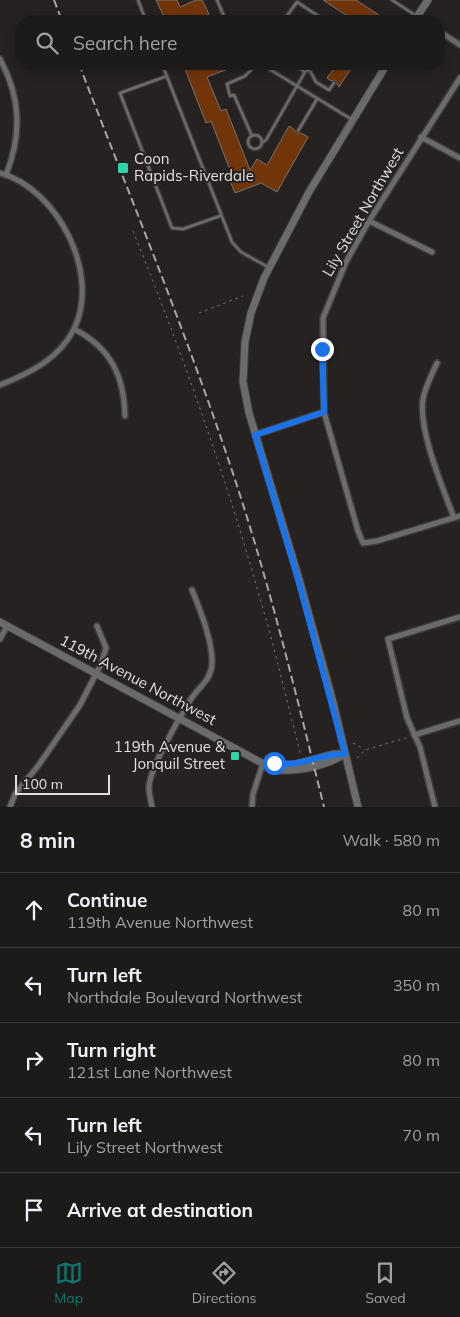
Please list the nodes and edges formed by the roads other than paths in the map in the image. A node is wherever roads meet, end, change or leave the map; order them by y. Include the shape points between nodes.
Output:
1 (138, 0) edge
2 (218, 0) edge
3 (392, 0) edge
4 (428, 0) edge
5 (144, 15) edge
6 (224, 15) edge
7 (287, 15) edge
8 (317, 15) edge
9 (410, 15) edge
10 (418, 15) edge
11 (445, 35) edge
12 (460, 45) edge
13 (0, 59) edge
14 (164, 70) edge
15 (252, 70) edge
16 (271, 70) edge
17 (302, 70) edge
18 (308, 70) edge
19 (310, 70) edge
20 (383, 70) edge
21 (305, 72) junction
22 (167, 76) junction
23 (460, 78) edge
24 (334, 83) dead end
25 (296, 86) junction
26 (317, 98) junction
27 (352, 120) junction
28 (298, 131) dead end
29 (252, 136) junction
30 (421, 137) junction
31 (263, 142) junction
32 (460, 158) edge
33 (3, 174) edge
34 (220, 216) junction
35 (369, 221) junction
36 (432, 252) dead end
37 (269, 268) junction
38 (74, 329) junction
39 (437, 363) dead end
40 (0, 385) edge
41 (324, 412) junction
42 (125, 416) dead end
43 (255, 435) junction
44 (460, 516) edge
45 (454, 518) junction
46 (192, 590) dead end
47 (460, 617) edge
48 (3, 624) edge
49 (97, 626) dead end
50 (0, 639) edge
51 (96, 674) junction
52 (180, 718) junction
53 (460, 721) edge
54 (414, 735) junction
55 (345, 754) junction
56 (263, 762) junction
57 (10, 807) edge
58 (152, 807) edge
59 (252, 807) edge
60 (358, 807) edge
61 (435, 807) edge

1 - 5 lane
2 - 6 lane
3 - 9 lane
4 - 10 street
7 - 8 lane via 297,2
11 - 12 street
13 - 33 street via 13,92 17,121 17,139
14 - 22 lane
15 - 29 lane via 226,86 230,96 234,95
16 - 25 lane
17 - 21 lane
18 - 21 lane
19 - 24 lane via 316,82 329,90
20 - 27 street
21 - 25 lane
22 - 34 lane
22 - 34 lane via 120,92 172,228 183,229
23 - 30 street, Lily Street Northwest
25 - 26 lane
25 - 31 lane
26 - 27 lane
26 - 28 lane
27 - 37 street
29 - 31 lane via 258,136
29 - 31 lane via 248,144 253,150 260,148
30 - 32 street
30 - 35 street, Lily Street Northwest
33 - 38 street via 41,198 66,231 78,262 82,284
34 - 37 lane via 232,242 241,252
35 - 36 street
35 - 41 street, Lily Street Northwest via 346,262 323,318
37 - 43 street via 250,313 245,342 243,382
38 - 40 street via 44,364
38 - 42 street via 99,345 114,363 122,382
39 - 45 street via 423,397 422,412 436,468
41 - 43 street
41 - 45 street, Lily Street Northwest via 363,543
43 - 55 street
44 - 45 street
46 - 52 street via 207,635 212,663 206,682
47 - 54 street via 388,639
48 - 50 street
48 - 51 street, 119th Avenue Northwest
49 - 51 street via 106,648
51 - 52 street, 119th Avenue Northwest
51 - 57 street via 80,705 15,794
52 - 56 street, 119th Avenue Northwest
52 - 58 street via 148,787
53 - 54 street
54 - 61 street
55 - 56 street, 119th Avenue Northwest via 288,765
55 - 56 street, 119th Avenue Northwest via 335,760 294,770 273,768
55 - 60 street
56 - 59 street

